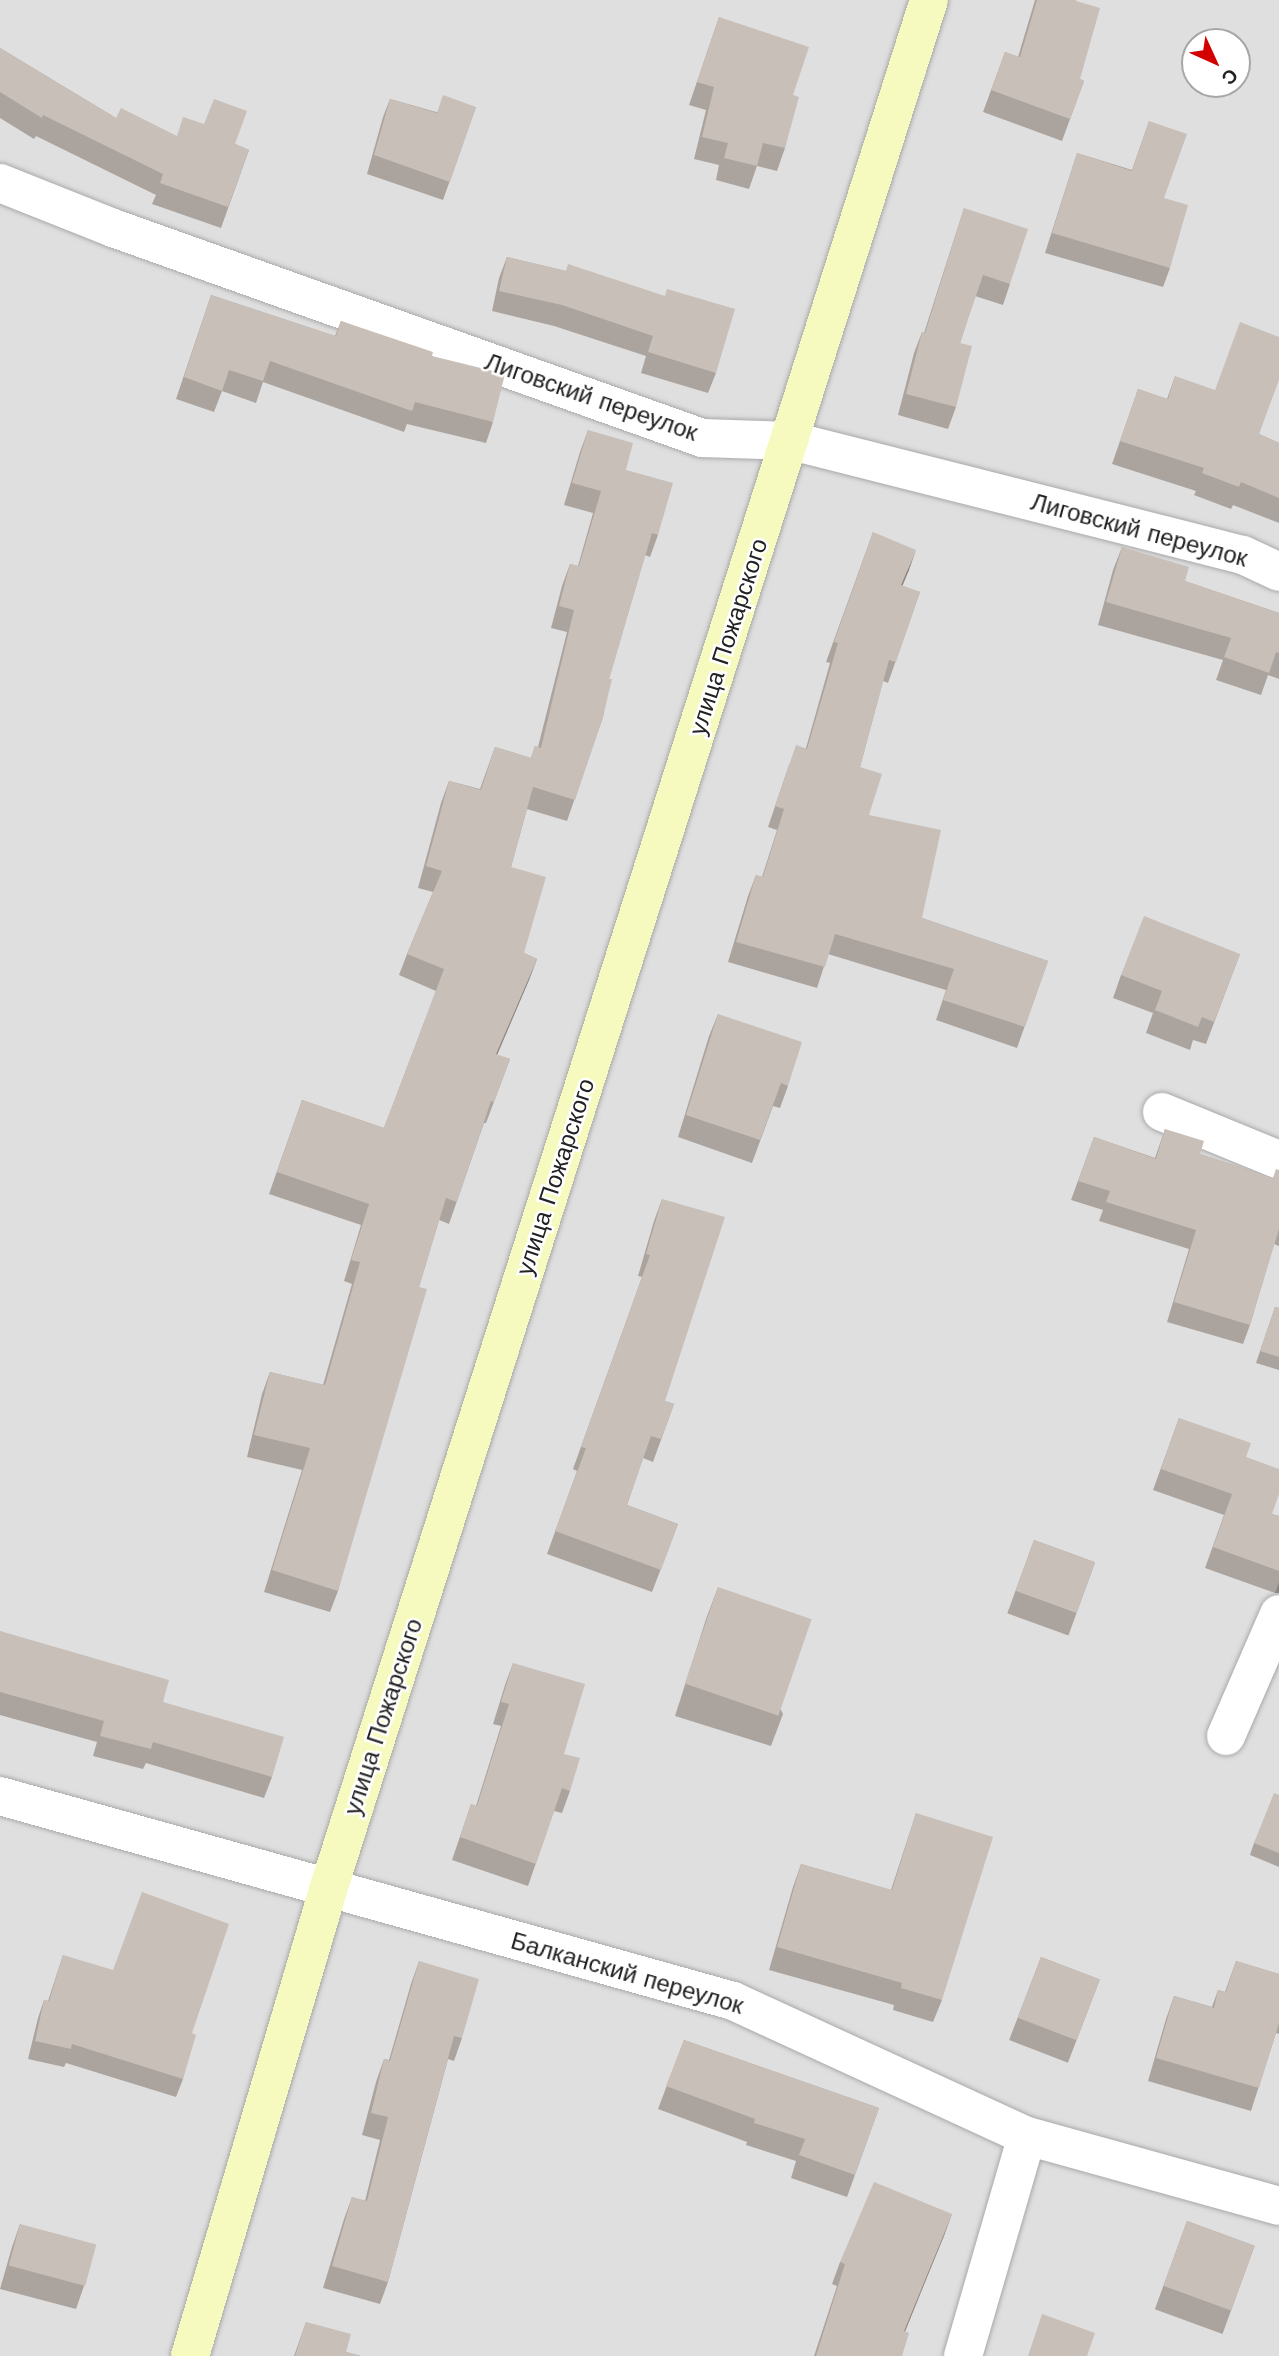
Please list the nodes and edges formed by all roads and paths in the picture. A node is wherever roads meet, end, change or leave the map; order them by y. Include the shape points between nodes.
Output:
1 (929, 0) edge
2 (0, 183) edge
3 (792, 441) junction
4 (1279, 572) edge
5 (1161, 1112) dead end
6 (1279, 1160) edge
7 (1279, 1615) edge
8 (1226, 1736) dead end
9 (0, 1796) edge
10 (328, 1890) junction
11 (1027, 2136) junction
12 (1279, 2206) edge
13 (190, 2356) edge
14 (963, 2356) edge

1 - 3 street, улица Пожарского
2 - 3 street, Лиговский переулок via 702,438
3 - 4 street, Лиговский переулок via 1243,555
3 - 10 street, улица Пожарского
5 - 6 street
7 - 8 street
9 - 10 street, Балканский переулок
10 - 11 street, Балканский переулок via 733,2001
10 - 13 street, улица Пожарского
11 - 12 street, Балканский переулок
11 - 14 street

